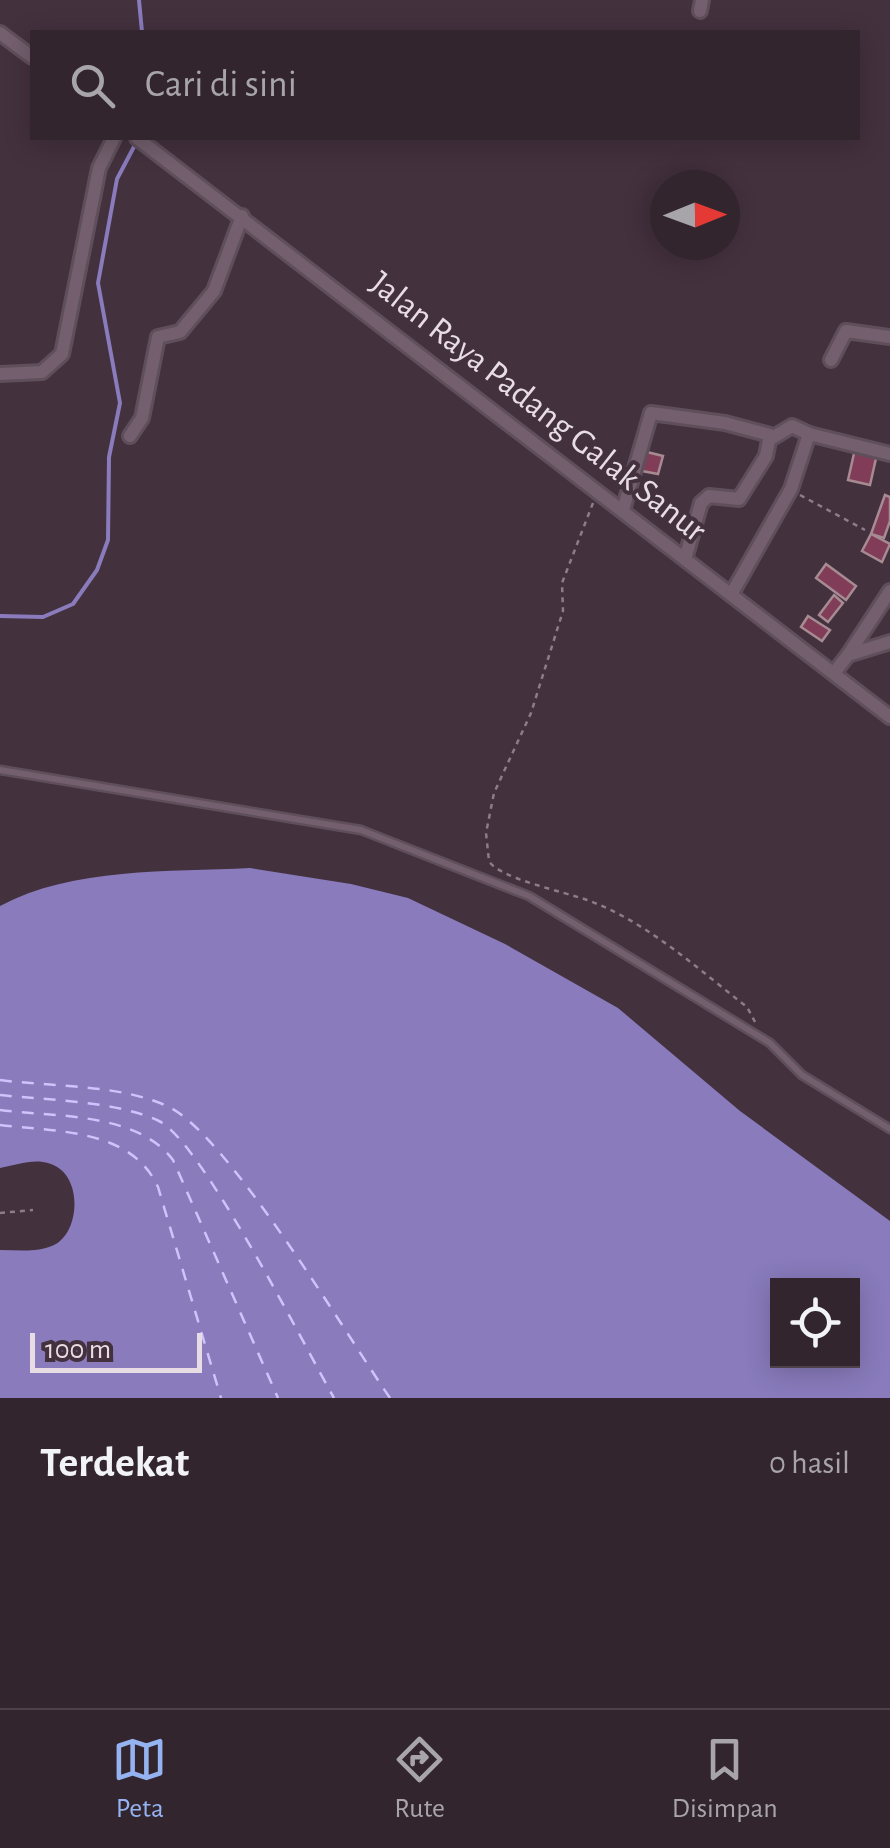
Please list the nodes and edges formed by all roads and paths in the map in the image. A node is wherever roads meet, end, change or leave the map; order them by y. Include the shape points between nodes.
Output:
1 (0, 33) edge
2 (30, 55) edge
3 (113, 140) edge
4 (142, 142) edge
5 (242, 216) junction
6 (890, 336) edge
7 (831, 360) dead end
8 (0, 374) edge
9 (809, 434) junction
10 (130, 436) dead end
11 (772, 438) junction
12 (890, 454) edge
13 (791, 489) junction
14 (599, 492) junction
15 (623, 510) junction
16 (865, 530) dead end
17 (684, 559) junction
18 (890, 591) edge
19 (732, 593) junction
20 (890, 642) edge
21 (848, 655) junction
22 (834, 673) junction
23 (890, 717) edge
24 (0, 770) edge
25 (760, 1038) junction
26 (890, 1129) edge
27 (33, 1210) dead end
28 (0, 1213) edge

1 - 2 street
3 - 8 street via 99,168 62,354 42,372
4 - 5 street, Jalan Raya Padang Galak Sanur
5 - 10 street via 217,288 180,332 158,337 142,418
5 - 14 street, Jalan Raya Padang Galak Sanur
6 - 7 street via 846,331
9 - 11 street via 792,426
9 - 12 street
9 - 13 street
11 - 15 street via 725,422 651,413
11 - 17 street via 739,500 709,496 701,503
13 - 16 path
13 - 19 street
14 - 15 street, Jalan Raya Padang Galak Sanur
14 - 25 path via 562,583 563,611 531,714 494,793 486,833 489,861 504,873 600,904 661,941 753,1012
15 - 17 street, Jalan Raya Padang Galak Sanur
17 - 19 street, Jalan Raya Padang Galak Sanur
18 - 21 street
19 - 22 street, Jalan Raya Padang Galak Sanur
20 - 21 street
21 - 22 street
22 - 23 street, Jalan Raya Padang Galak Sanur
24 - 25 lane via 361,830 529,896
25 - 26 lane via 802,1075
27 - 28 path

